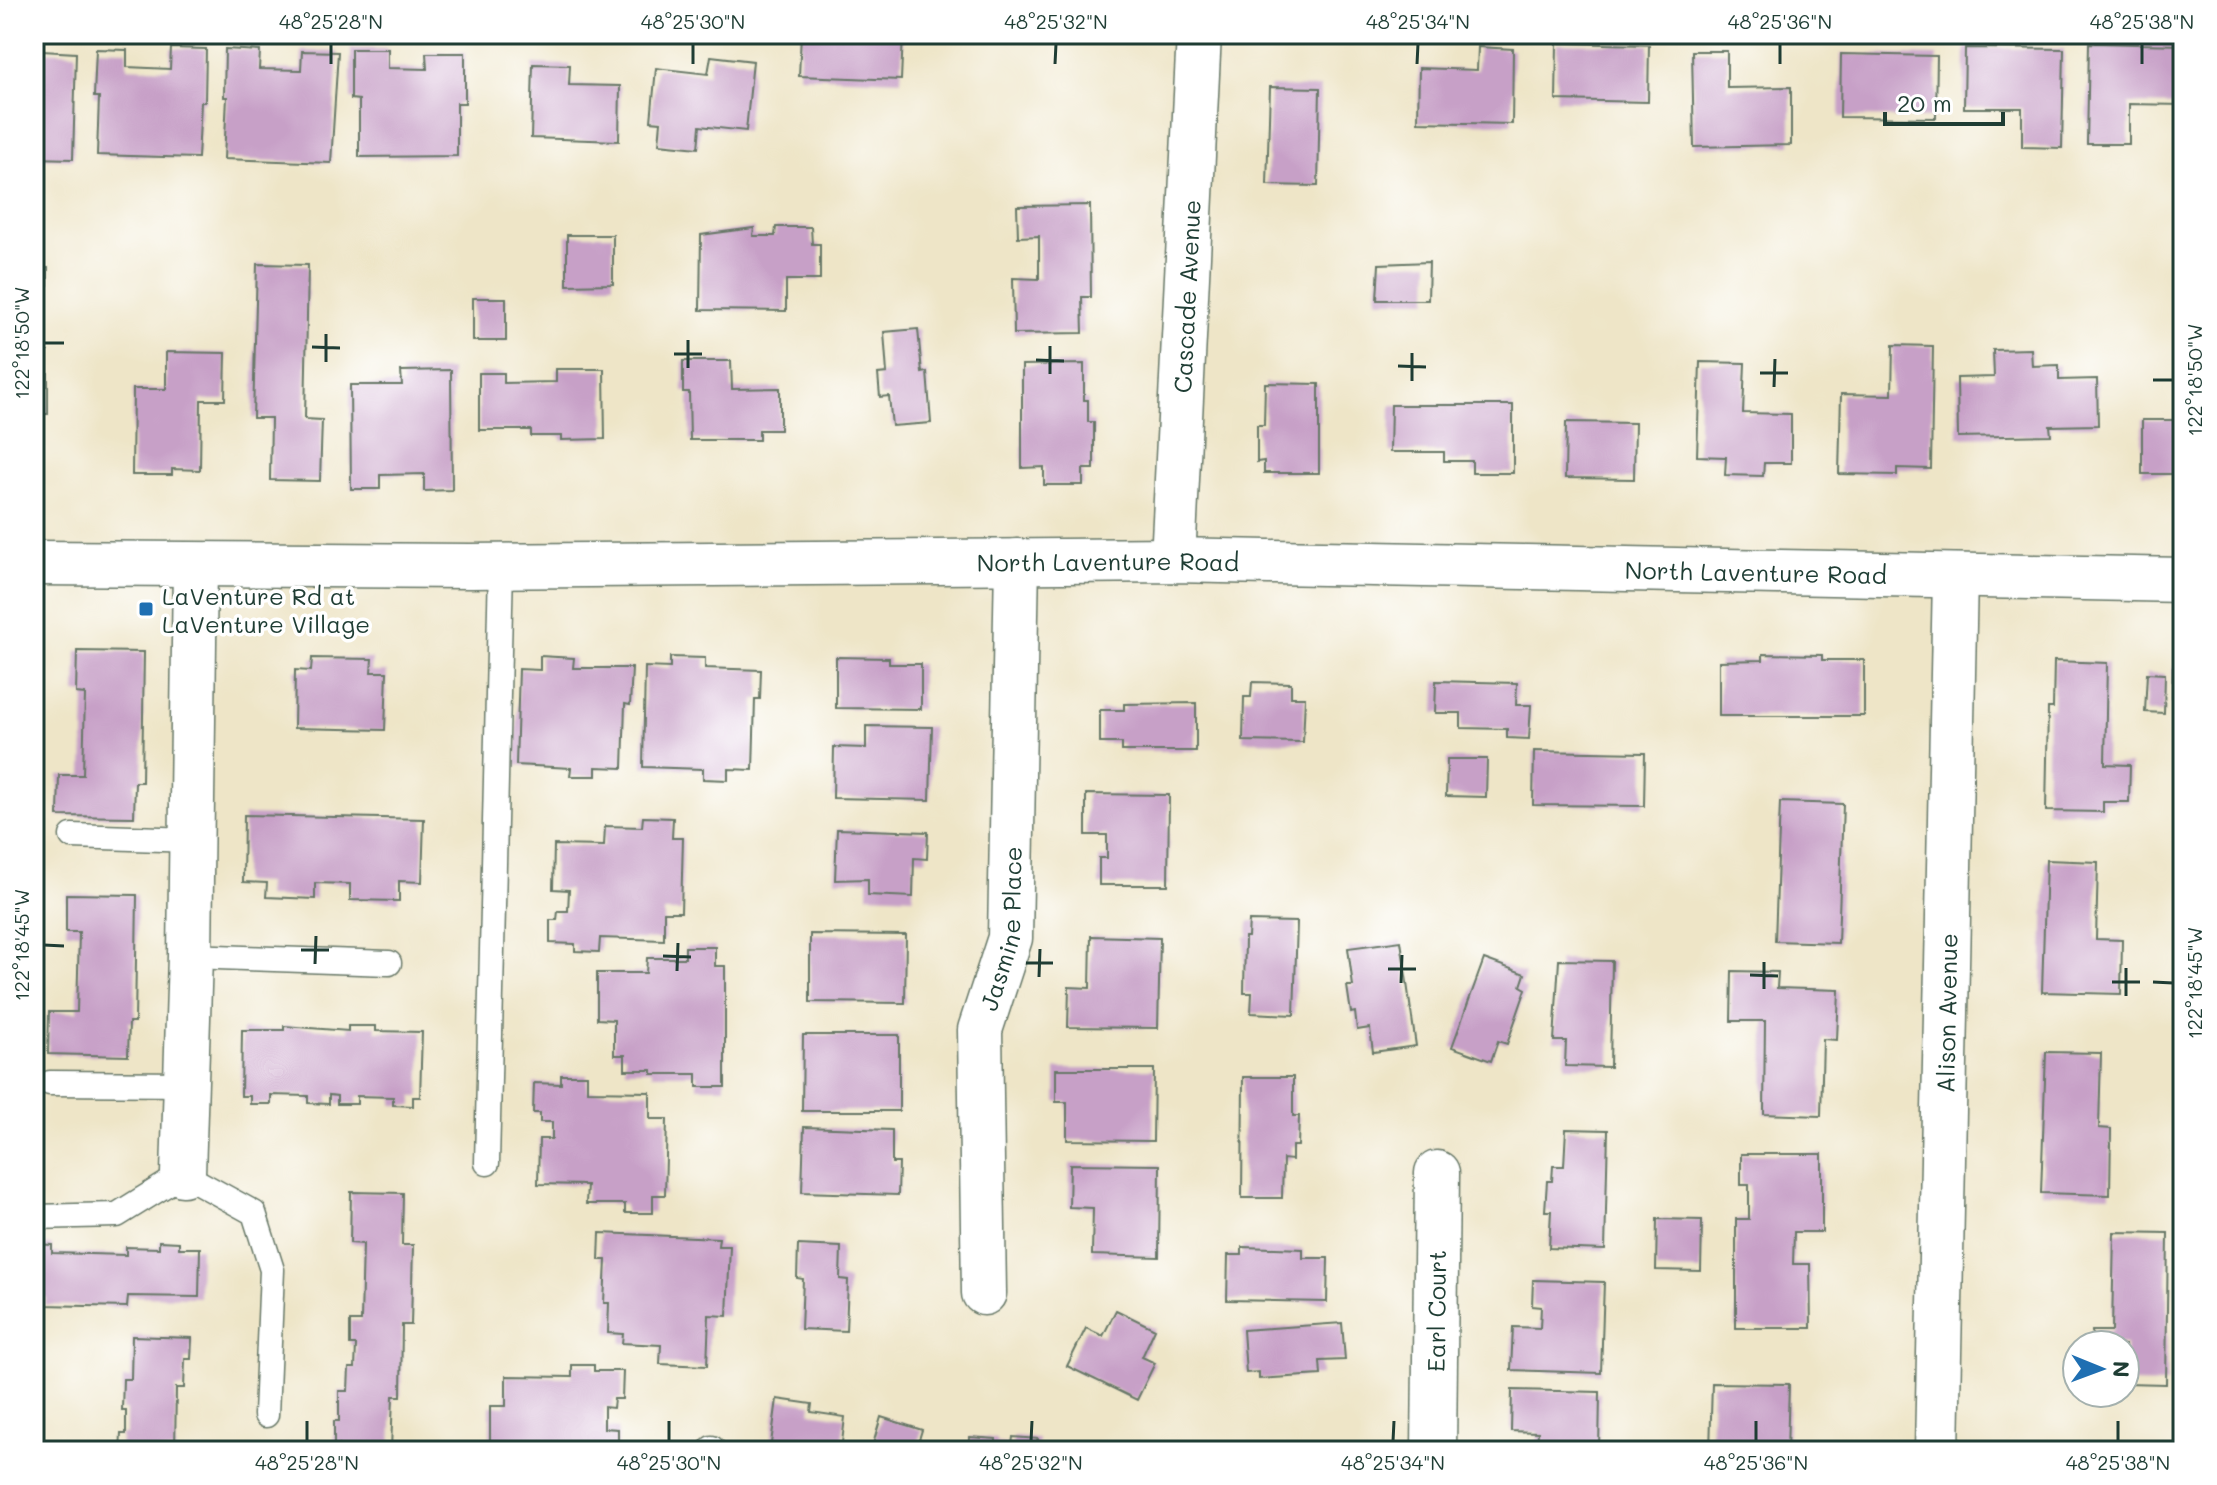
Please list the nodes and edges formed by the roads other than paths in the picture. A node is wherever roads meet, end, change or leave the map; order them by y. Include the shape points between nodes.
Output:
1 (1199, 34) edge
2 (1173, 560) junction
3 (1017, 561) junction
4 (34, 563) edge
5 (195, 565) junction
6 (501, 566) junction
7 (1955, 576) junction
8 (2183, 580) edge
9 (72, 836) dead end
10 (192, 840) junction
11 (190, 956) junction
12 (389, 963) dead end
13 (50, 1083) dead end
14 (186, 1084) junction
15 (487, 1163) dead end
16 (1437, 1173) dead end
17 (183, 1174) junction
18 (34, 1217) edge
19 (984, 1293) dead end
20 (266, 1415) dead end
21 (1434, 1451) edge
22 (1937, 1451) edge

1 - 2 street, Cascade Avenue
2 - 3 street, North Laventure Road
2 - 7 street, North Laventure Road
3 - 6 street, North Laventure Road
3 - 19 street, Jasmine Place via 1010,938 980,1030
4 - 5 street, North Laventure Road
5 - 6 street, North Laventure Road
5 - 10 street
6 - 15 lane
7 - 8 street, North Laventure Road
7 - 22 street, Alison Avenue
9 - 10 lane
10 - 11 street
11 - 12 lane
11 - 14 street
13 - 14 lane
14 - 17 street
16 - 21 street, Earl Court
17 - 18 lane via 117,1215
17 - 20 lane via 254,1213 272,1270

